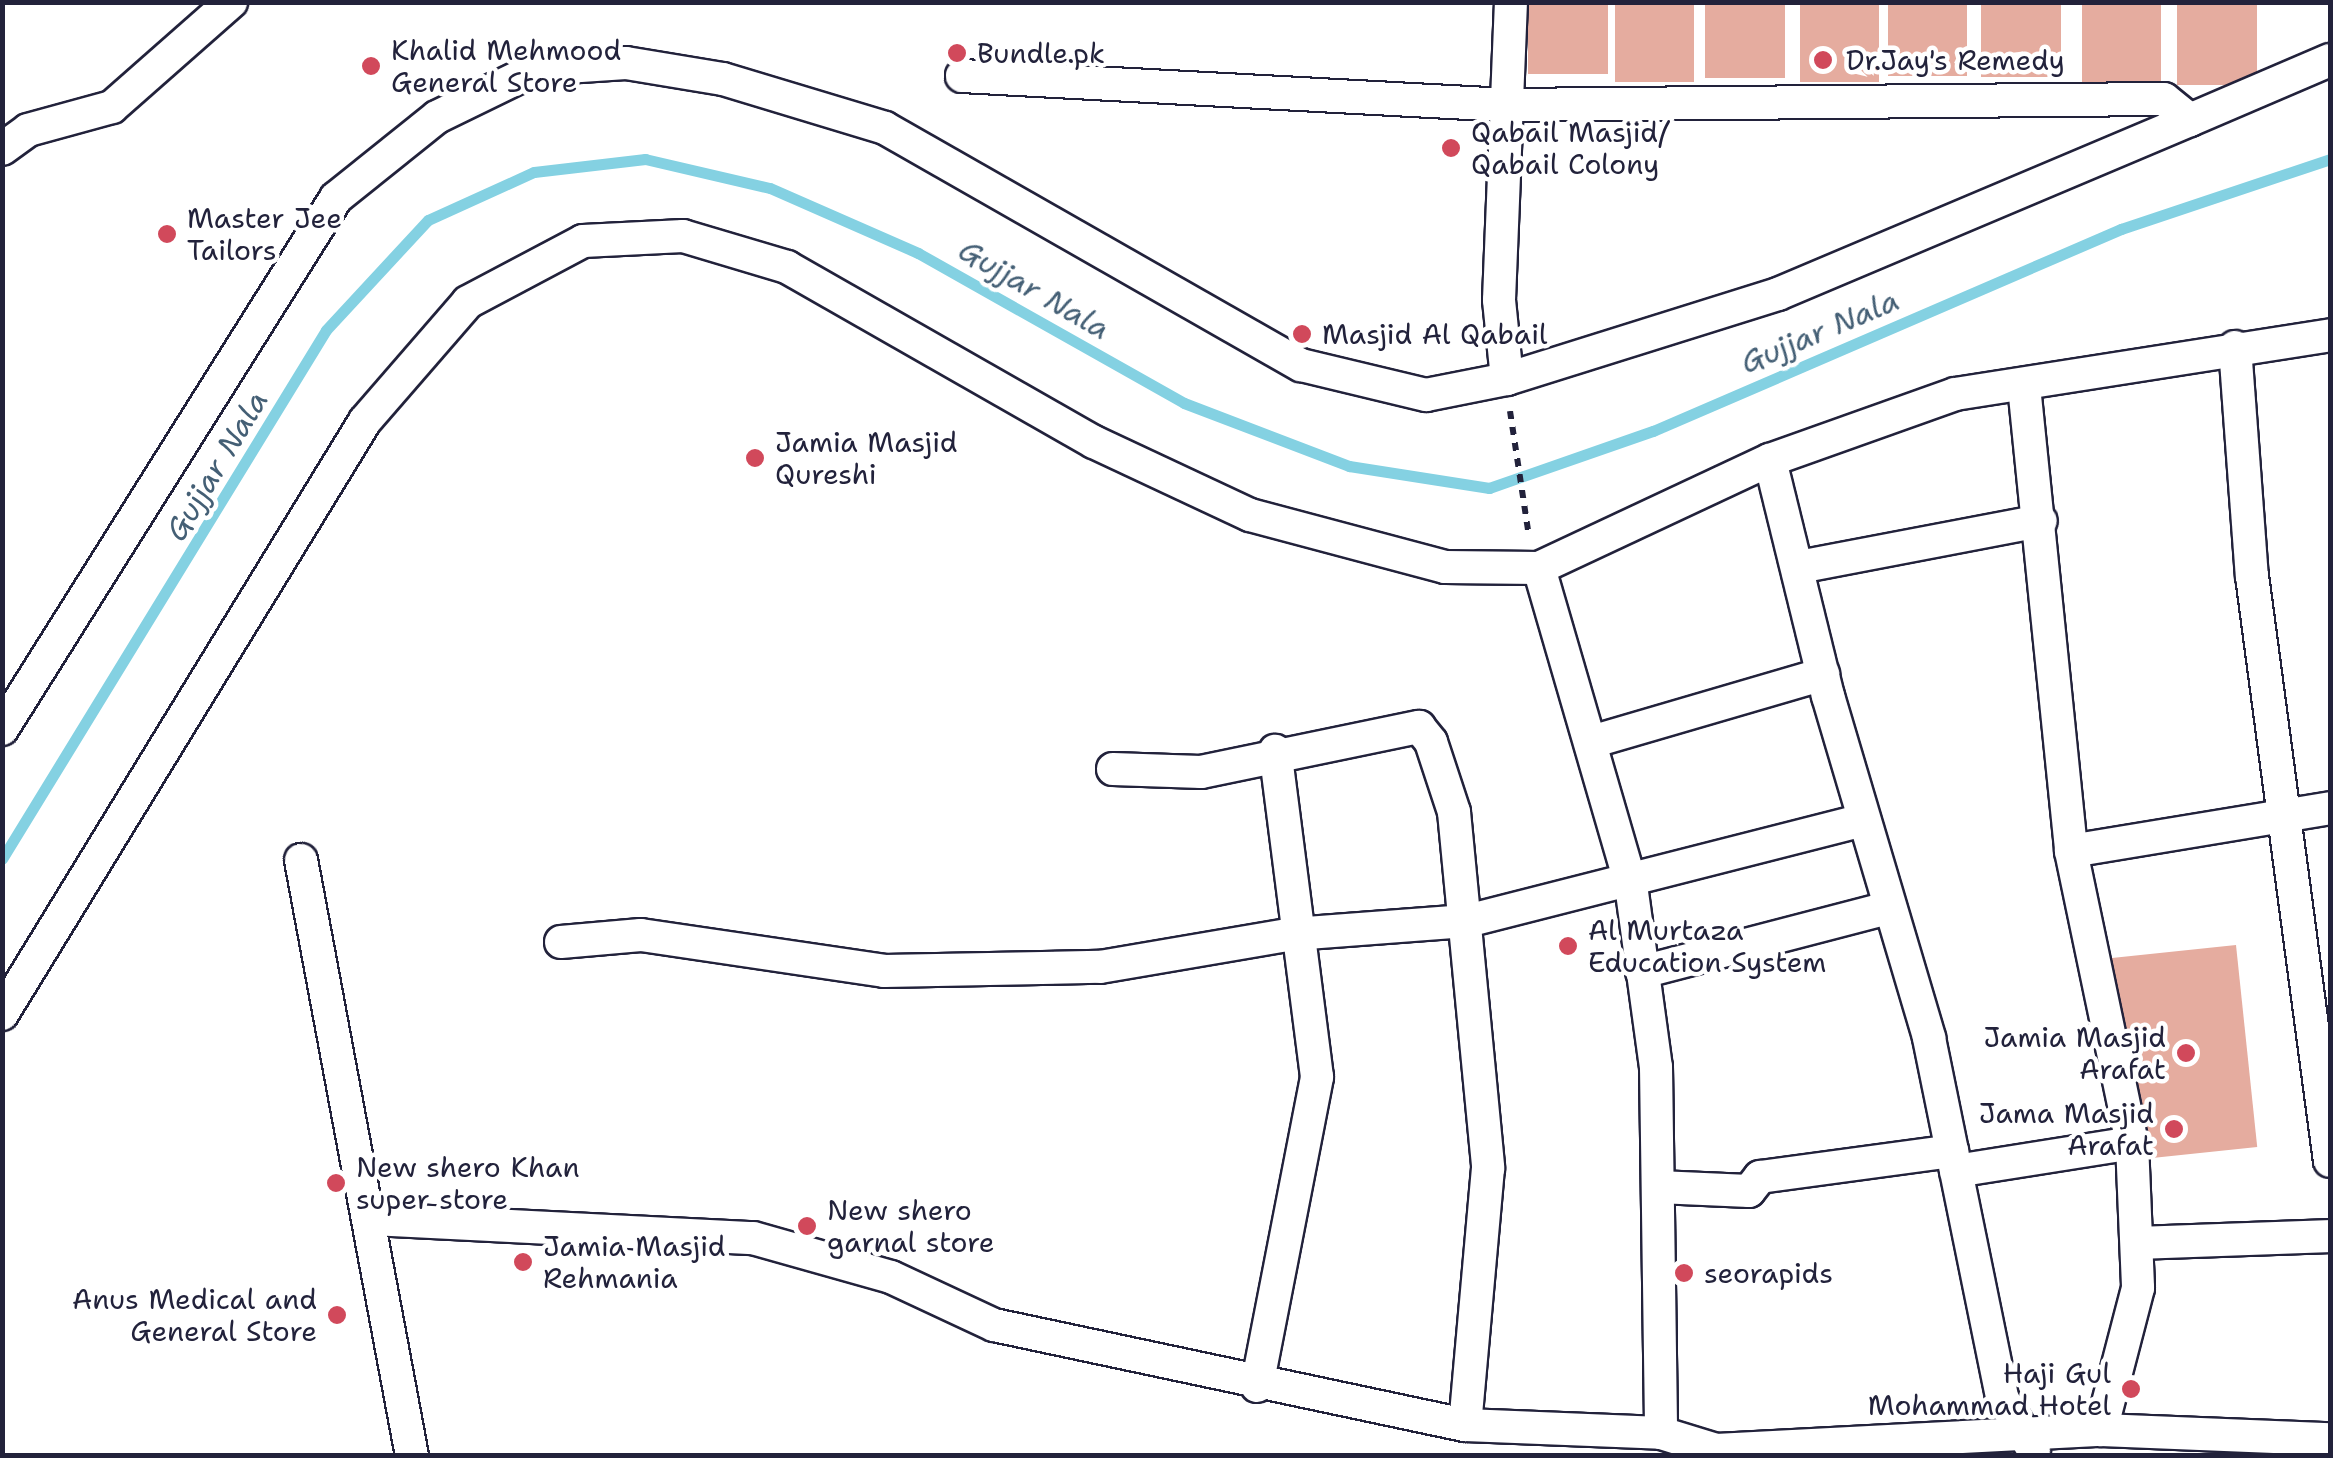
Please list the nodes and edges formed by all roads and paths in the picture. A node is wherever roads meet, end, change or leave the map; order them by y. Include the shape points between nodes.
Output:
1 (230, 2) edge
2 (1511, 2) edge
3 (2330, 60) edge
4 (962, 76) dead end
5 (1506, 105) junction
6 (2190, 120) junction
7 (11, 136) edge
8 (2330, 334) edge
9 (2235, 348) junction
10 (1507, 380) junction
11 (2024, 386) junction
12 (1770, 460) junction
13 (1520, 505) dead end
14 (2041, 522) junction
15 (1799, 567) junction
16 (1539, 568) junction
17 (1823, 674) junction
18 (2, 730) edge
19 (1590, 742) junction
20 (1275, 751) junction
21 (1113, 769) dead end
22 (2330, 808) edge
23 (2283, 810) junction
24 (1863, 820) junction
25 (2071, 851) junction
26 (301, 860) dead end
27 (1631, 885) junction
28 (1888, 908) junction
29 (1468, 921) junction
30 (1293, 934) junction
31 (561, 942) dead end
32 (1642, 972) junction
33 (2, 1014) edge
34 (2323, 1065) edge
35 (2132, 1143) junction
36 (1954, 1161) junction
37 (2330, 1161) edge
38 (1658, 1188) junction
39 (373, 1219) junction
40 (2330, 1236) edge
41 (2138, 1244) junction
42 (1257, 1386) junction
43 (1465, 1425) junction
44 (2101, 1430) junction
45 (1661, 1433) junction
46 (2330, 1439) edge
47 (2034, 1447) edge
48 (412, 1456) edge

1 - 7 street via 112,108
2 - 5 street
3 - 6 street
4 - 5 street
5 - 6 street via 2164,98
5 - 10 street via 1499,300
6 - 10 street via 1778,294
8 - 9 street
9 - 11 street
9 - 23 street via 2252,576
10 - 13 path
10 - 18 street via 1426,395 1355,384 1300,365 886,128 723,79 626,63 536,69 436,118 336,198
11 - 12 street via 1955,394
11 - 14 street
12 - 15 street
12 - 16 street
14 - 15 street
14 - 25 street
15 - 17 street
16 - 19 street
16 - 33 street via 1446,566 1250,515 1094,442 787,266 683,236 583,241 468,302 365,421
17 - 19 street
17 - 24 street
19 - 27 street
20 - 21 street via 1201,772
20 - 29 street via 1419,727 1454,812
20 - 30 street
22 - 23 street
23 - 25 street
23 - 34 street
24 - 27 street
24 - 28 street
25 - 35 street
26 - 39 street
27 - 29 street
27 - 32 street
28 - 32 street
28 - 36 street
29 - 30 street
29 - 43 street via 1472,1059 1488,1168
30 - 31 street via 1100,967 982,971 884,971 641,935
30 - 42 street via 1317,1077
32 - 38 street
34 - 37 street
35 - 36 street
35 - 41 street
36 - 38 street via 1760,1177 1749,1191
36 - 47 street via 2002,1398
38 - 45 street
39 - 42 street via 753,1238 891,1277 994,1325
39 - 48 street
40 - 41 street
41 - 44 street via 2138,1288
42 - 43 street
43 - 45 street
44 - 46 street
44 - 47 street
45 - 47 street via 1716,1450

